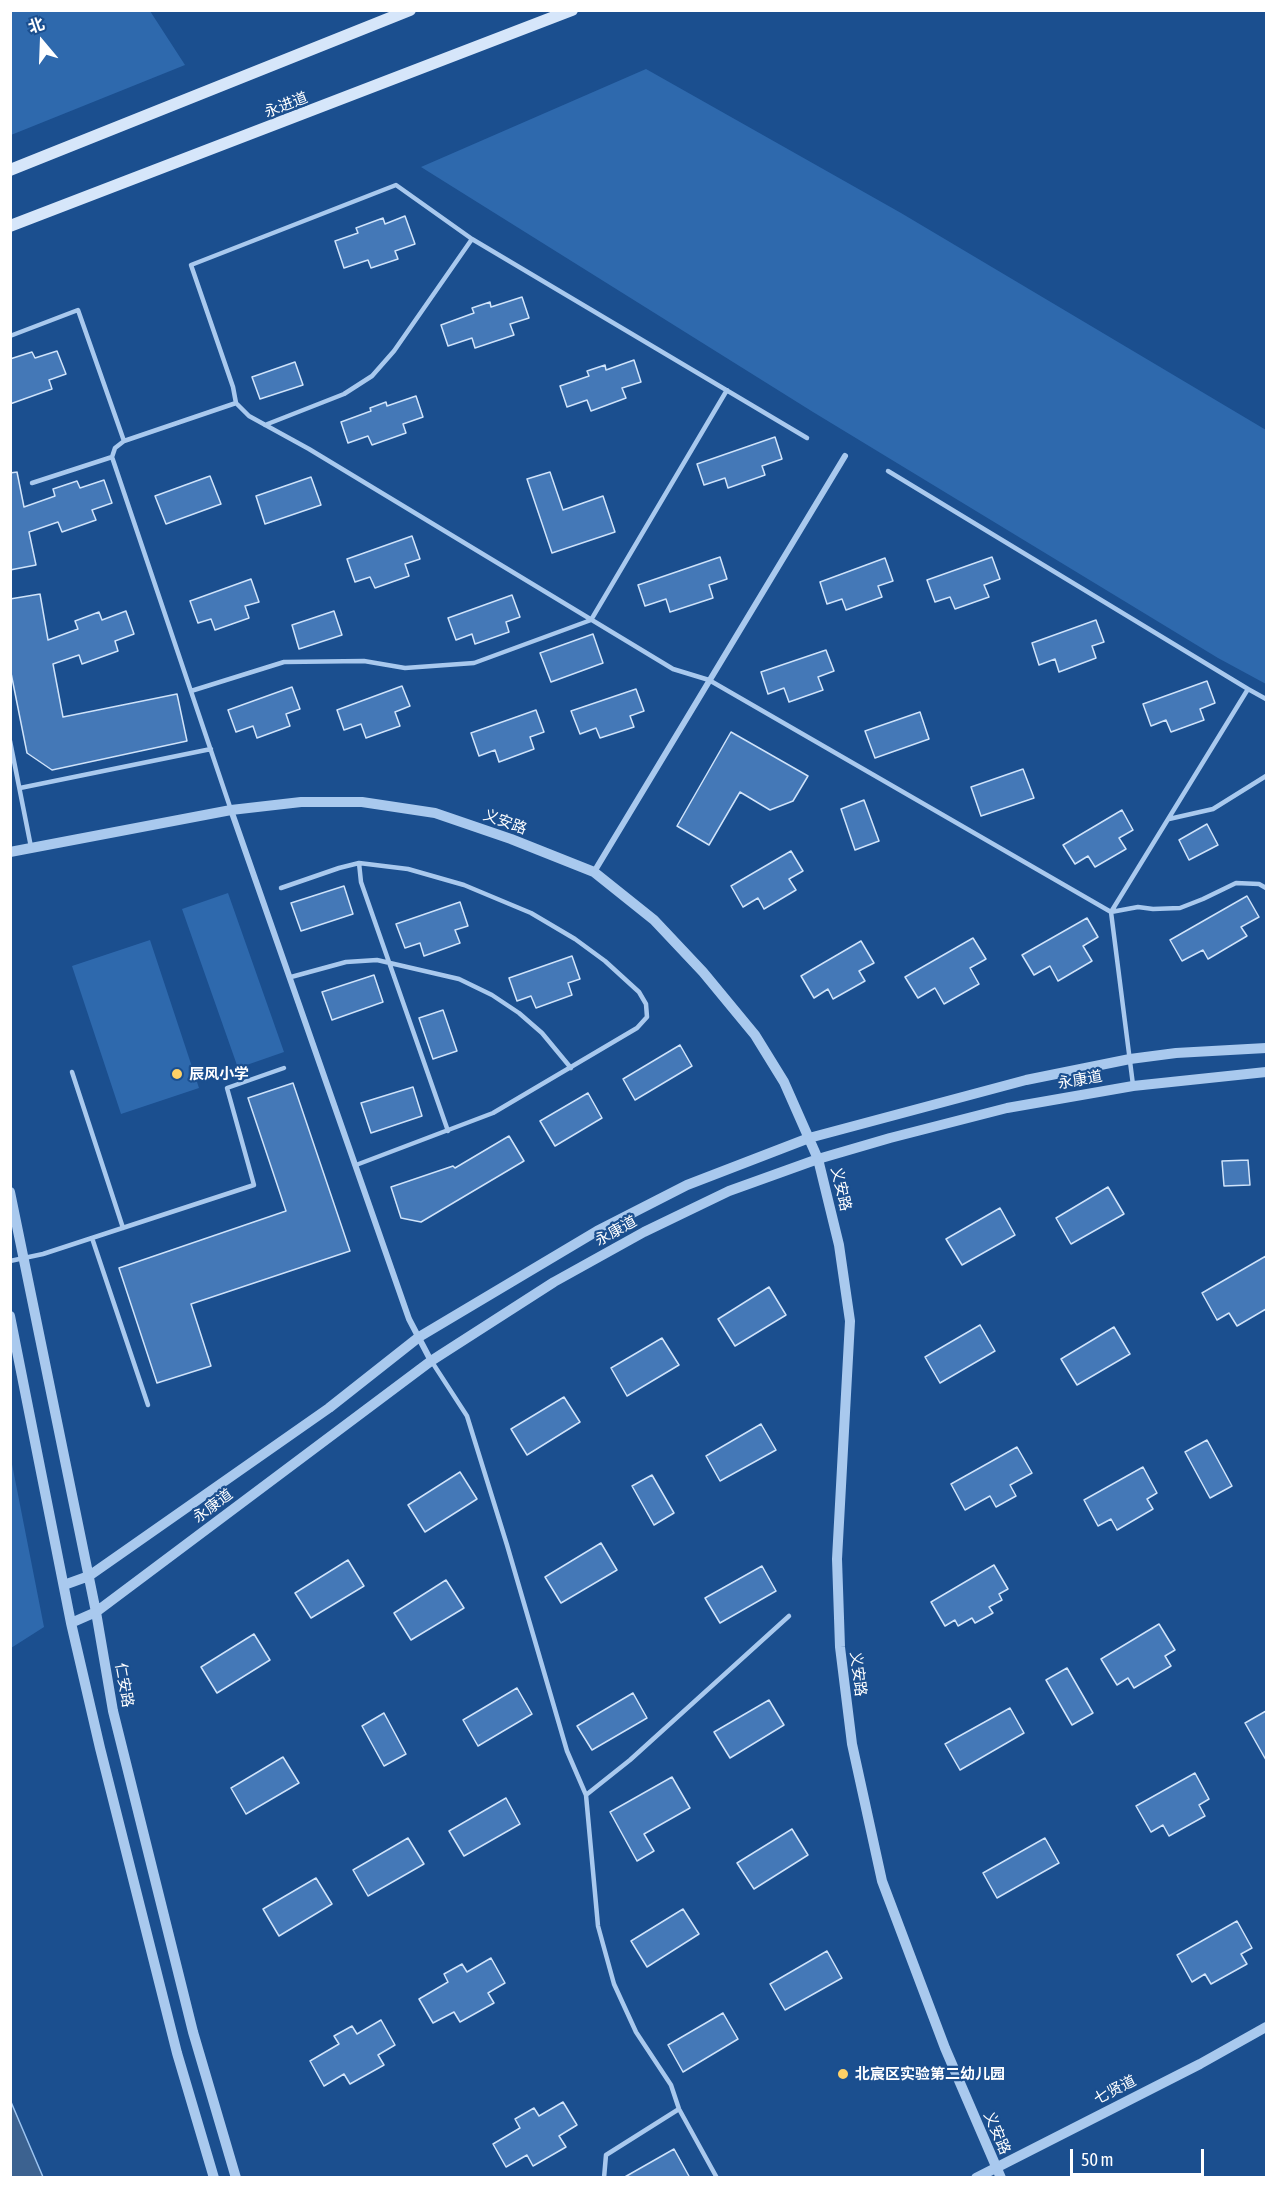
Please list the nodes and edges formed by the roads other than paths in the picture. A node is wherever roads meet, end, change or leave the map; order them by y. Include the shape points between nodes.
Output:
1 (410, 10) edge
2 (572, 10) edge
3 (10, 170) edge
4 (10, 226) edge
5 (472, 239) junction
6 (10, 336) edge
7 (727, 390) junction
8 (236, 403) junction
9 (265, 425) junction
10 (807, 438) dead end
11 (124, 441) junction
12 (845, 456) dead end
13 (112, 457) junction
14 (888, 471) dead end
15 (32, 483) dead end
16 (591, 620) junction
17 (709, 680) junction
18 (1248, 689) junction
19 (191, 691) junction
20 (1266, 699) edge
21 (10, 741) edge
22 (210, 749) junction
23 (1266, 776) edge
24 (20, 788) junction
25 (231, 810) junction
26 (1169, 819) junction
27 (31, 849) junction
28 (10, 852) edge
29 (359, 863) junction
30 (594, 872) junction
31 (281, 888) dead end
32 (1266, 888) edge
33 (1112, 912) junction
34 (389, 963) junction
35 (291, 977) junction
36 (1266, 1048) edge
37 (1130, 1059) junction
38 (284, 1068) dead end
39 (571, 1068) junction
40 (72, 1072) dead end
41 (1266, 1072) edge
42 (1133, 1086) junction
43 (448, 1131) junction
44 (809, 1138) junction
45 (818, 1159) junction
46 (356, 1165) junction
47 (10, 1192) edge
48 (123, 1228) junction
49 (92, 1238) junction
50 (24, 1258) junction
51 (10, 1261) edge
52 (10, 1316) edge
53 (419, 1337) junction
54 (431, 1361) junction
55 (148, 1406) dead end
56 (89, 1576) junction
57 (64, 1585) junction
58 (96, 1612) junction
59 (789, 1616) dead end
60 (71, 1623) junction
61 (586, 1795) junction
62 (1266, 2027) edge
63 (679, 2109) junction
64 (995, 2167) junction
65 (214, 2178) edge
66 (236, 2178) edge
67 (604, 2178) edge
68 (717, 2178) edge
69 (976, 2178) edge
70 (1000, 2178) edge

1 - 3 main road
2 - 4 main road, 永进道
5 - 7 lane
5 - 8 lane via 396,185 191,265
5 - 9 lane via 394,351 372,376 344,394
6 - 11 lane via 78,310
7 - 10 lane
7 - 16 lane
8 - 9 lane
8 - 11 lane
9 - 16 lane
11 - 13 lane
12 - 17 street
13 - 15 lane
13 - 19 lane
14 - 18 lane
16 - 17 lane via 673,669
16 - 19 lane via 474,663 405,668 364,661 284,662
17 - 30 street
17 - 33 lane
18 - 20 lane
18 - 26 lane
19 - 22 lane
21 - 24 lane
22 - 24 lane
22 - 25 lane
23 - 26 lane via 1213,809
24 - 27 lane
25 - 27 street, 义安路
25 - 30 street, 义安路 via 301,802 362,802 435,813
25 - 35 street
26 - 33 lane
27 - 28 street, 义安路
29 - 31 lane
29 - 34 lane via 361,882
29 - 39 lane via 408,869 453,882 531,913 575,939 639,992 646,1004 647,1017 637,1028
30 - 44 street, 义安路 via 654,920 755,1035 784,1082
32 - 33 lane via 1236,883 1180,908 1138,906
33 - 37 lane
34 - 35 lane via 346,962
34 - 39 lane via 459,980 492,995 542,1034
34 - 43 lane
35 - 46 street
36 - 37 street, 永康道
37 - 42 lane
37 - 44 street, 永康道 via 1026,1080
38 - 48 lane via 227,1088 255,1185
39 - 43 lane via 493,1113
40 - 48 lane
41 - 42 street, 永康道
42 - 45 street, 永康道 via 1007,1108
43 - 46 lane
44 - 45 street, 义安路
44 - 53 street, 永康道 via 677,1190 597,1232
45 - 54 street, 永康道 via 729,1191 644,1232 554,1282
45 - 64 street, 义安路 via 839,1245 850,1321 837,1559 840,1647 852,1744 882,1881
46 - 53 street via 409,1319
47 - 50 street, 仁安路
48 - 49 lane
49 - 50 lane
49 - 55 lane
50 - 51 lane
50 - 56 street, 仁安路
52 - 57 street
53 - 54 street
53 - 56 street, 永康道 via 329,1408
54 - 58 street, 永康道
54 - 61 lane via 467,1416 567,1751
56 - 57 street, 永康道
56 - 58 street, 仁安路
57 - 60 street
58 - 60 street, 永康道
58 - 66 street, 仁安路 via 113,1711 193,2032
59 - 61 lane
60 - 65 street via 136,1899
61 - 63 lane via 598,1926 614,1984 636,2032 671,2085
62 - 64 street, 七贤道
63 - 67 lane via 606,2155
63 - 68 lane
64 - 69 street, 七贤道
64 - 70 street, 义安路

